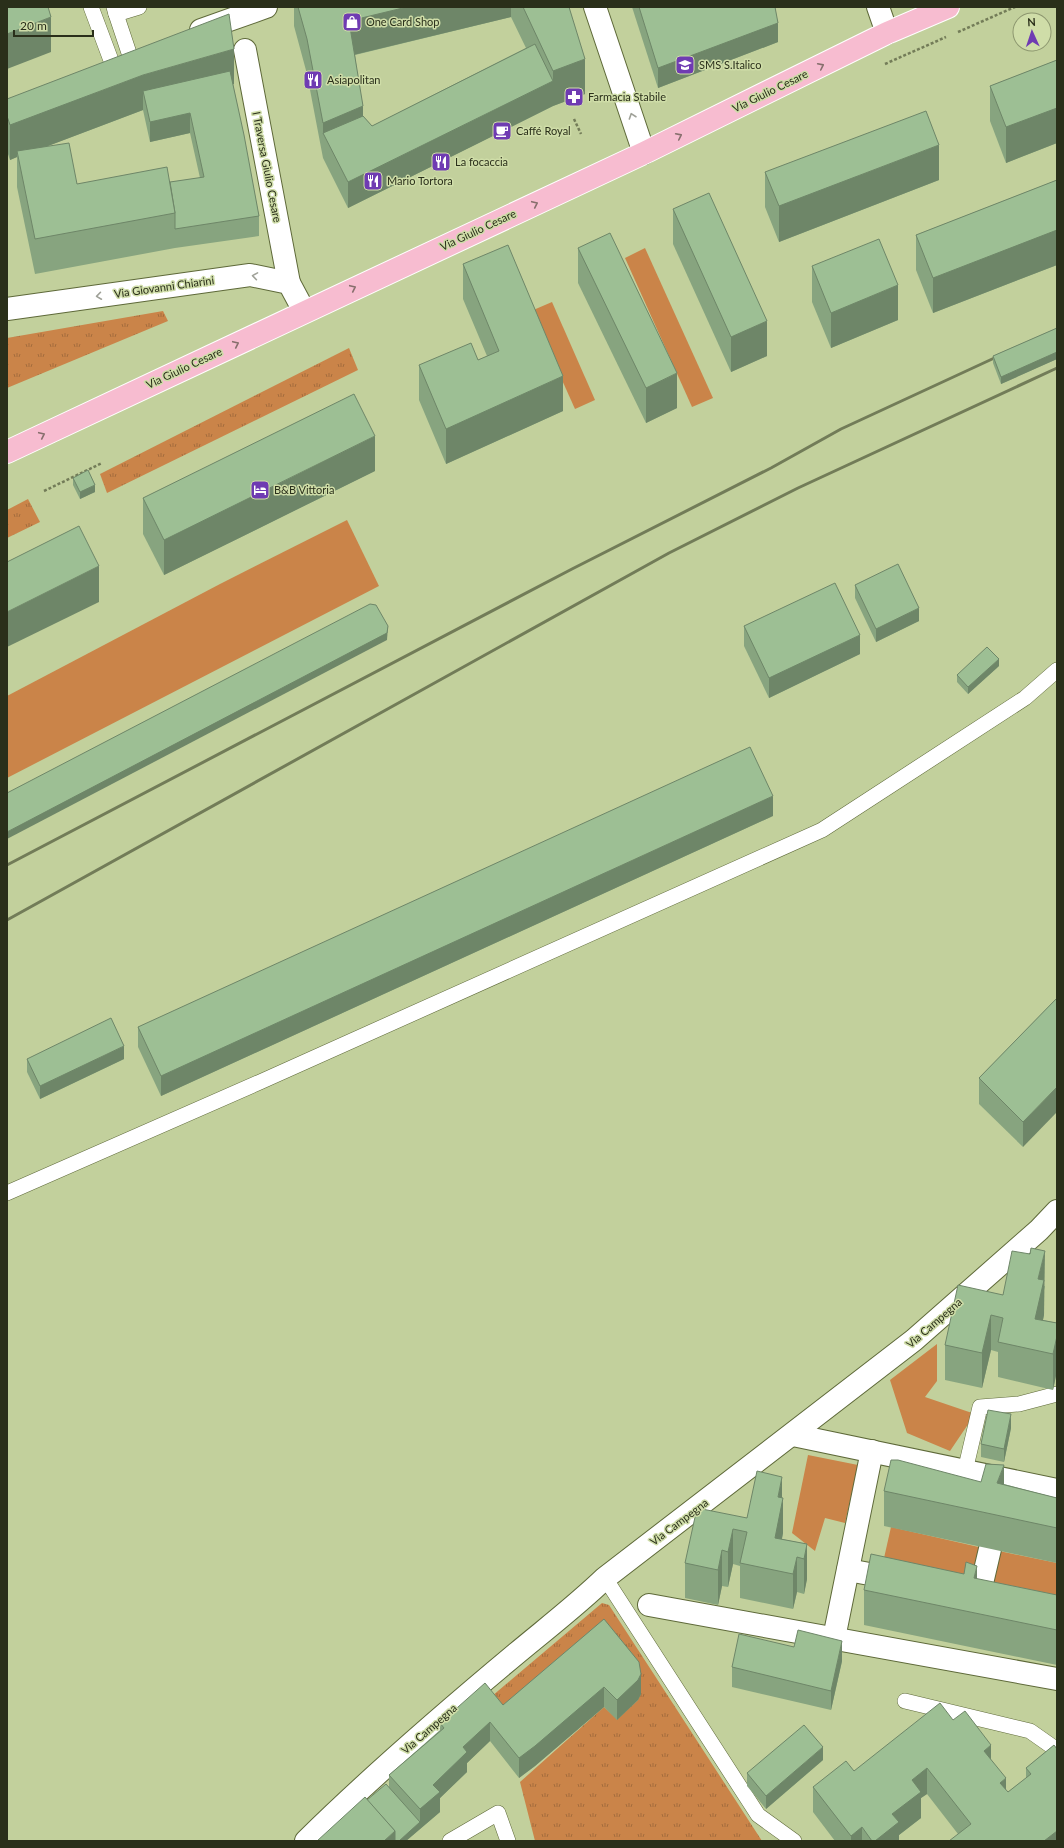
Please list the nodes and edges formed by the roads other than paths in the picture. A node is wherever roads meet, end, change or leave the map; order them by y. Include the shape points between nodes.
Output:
1 (91, 7) edge
2 (139, 7) edge
3 (266, 7) edge
4 (595, 7) edge
5 (878, 7) edge
6 (948, 7) edge
7 (115, 10) edge
8 (887, 33) junction
9 (180, 38) edge
10 (151, 48) edge
11 (245, 50) dead end
12 (113, 62) junction
13 (644, 153) junction
14 (289, 283) junction
15 (7, 310) edge
16 (304, 312) junction
17 (7, 452) edge
18 (1057, 670) edge
19 (7, 1193) edge
20 (1057, 1211) edge
21 (1057, 1394) edge
22 (793, 1435) junction
23 (872, 1452) junction
24 (965, 1471) junction
25 (1057, 1490) edge
26 (990, 1549) dead end
27 (848, 1570) junction
28 (606, 1578) junction
29 (918, 1584) edge
30 (956, 1592) edge
31 (979, 1596) junction
32 (1000, 1602) edge
33 (649, 1605) dead end
34 (834, 1638) junction
35 (1057, 1679) edge
36 (905, 1701) dead end
37 (1057, 1750) edge
38 (306, 1841) edge
39 (450, 1841) edge
40 (508, 1841) edge
41 (794, 1841) edge

1 - 12 lane
2 - 7 lane
3 - 9 street
13 -> 4 street
5 - 8 street
6 - 8 main road, Via Giulio Cesare
7 - 12 lane
13 -> 8 main road, Via Giulio Cesare
10 - 12 street
11 - 14 street, I Traversa Giulio Cesare
16 -> 13 main road, Via Giulio Cesare
14 -> 15 street, Via Giovanni Chiarini via 250,274
14 - 16 street
17 -> 16 main road, Via Giulio Cesare
18 - 19 lane via 1026,698 822,830 253,1086
20 - 22 street, Via Campegna via 1039,1230 914,1340
21 - 24 lane via 1019,1404 980,1407
22 - 23 street
22 - 28 street, Via Campegna
23 - 24 street
23 - 27 street
24 - 25 street
26 - 31 street
27 - 29 street
27 - 34 street
28 - 38 street, Via Campegna via 575,1607 518,1652 365,1795
28 - 41 lane via 758,1815
30 - 31 street
31 - 32 street
33 - 34 street
34 - 35 street
36 - 37 lane via 1030,1731
39 - 40 lane via 498,1813

